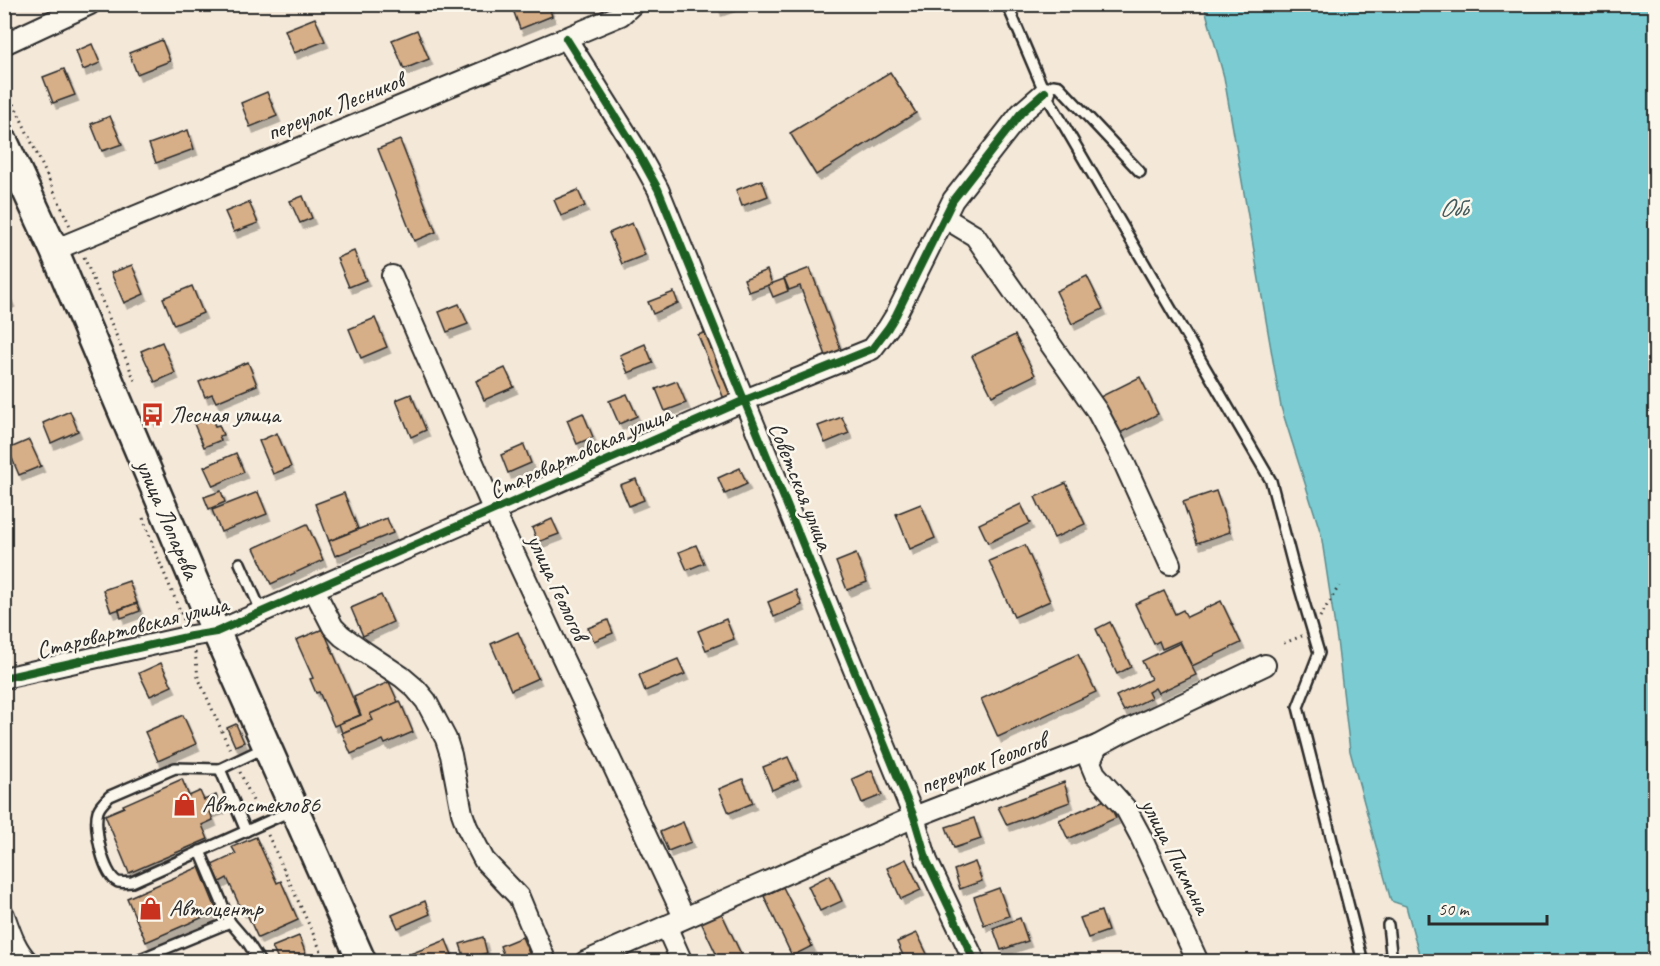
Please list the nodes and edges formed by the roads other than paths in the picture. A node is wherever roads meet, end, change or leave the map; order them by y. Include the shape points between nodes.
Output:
1 (90, 4) edge
2 (633, 4) edge
3 (1007, 4) edge
4 (566, 38) junction
5 (4, 44) edge
6 (1046, 92) junction
7 (4, 142) edge
8 (1140, 172) dead end
9 (945, 218) junction
10 (54, 250) junction
11 (392, 276) dead end
12 (745, 400) junction
13 (494, 511) junction
14 (240, 563) dead end
15 (1170, 564) dead end
16 (314, 590) junction
17 (261, 613) junction
18 (204, 634) junction
19 (1265, 665) dead end
20 (4, 678) edge
21 (1097, 746) junction
22 (267, 747) junction
23 (220, 769) junction
24 (294, 809) junction
25 (914, 817) junction
26 (246, 831) junction
27 (200, 851) junction
28 (4, 915) edge
29 (684, 917) junction
30 (230, 922) junction
31 (1388, 925) dead end
32 (666, 926) junction
33 (28, 962) edge
34 (133, 962) edge
35 (260, 962) edge
36 (362, 962) edge
37 (546, 962) edge
38 (585, 962) edge
39 (682, 962) edge
40 (975, 962) edge
41 (1198, 962) edge
42 (1363, 962) edge
43 (1392, 962) edge

1 - 5 street
2 - 4 street, переулок Лесников via 621,15
3 - 6 lane
4 - 10 street, переулок Лесников
4 - 12 street, Советская улица via 658,189
6 - 8 lane via 1053,85 1059,86
6 - 9 street, Старовартовская улица via 1021,113 953,200
6 - 42 lane via 1271,481 1319,653 1298,707
7 - 10 main road, улица Лопарева
9 - 12 street, Старовартовская улица via 896,315 872,349
9 - 15 street via 975,236 1097,411
10 - 18 main road, улица Лопарева
11 - 13 street, улица Геологов
12 - 13 street, Старовартовская улица
12 - 25 street, Советская улица
13 - 16 street, Старовартовская улица
13 - 29 street, улица Геологов
14 - 17 lane
16 - 17 street, Старовартовская улица
16 - 37 street via 338,632 402,677 426,701 446,739 467,827 484,860 519,897
17 - 18 street, Старовартовская улица
18 - 20 street, Старовартовская улица
18 - 22 main road, улица Лопарева
19 - 21 street, переулок Геологов
21 - 25 street, переулок Геологов
21 - 41 street, улица Пикмана via 1090,762 1095,774 1126,809
22 - 23 lane
22 - 24 main road, улица Лопарева
23 - 26 lane
23 - 27 lane via 175,768 110,796 98,812 98,843 117,881 132,882
24 - 26 lane
24 - 36 main road, улица Лопарева
25 - 29 street, переулок Геологов
25 - 40 street, Советская улица via 927,861
26 - 27 lane
27 - 30 lane
28 - 33 street via 13,940
29 - 32 street, переулок Геологов
30 - 34 lane
30 - 35 lane
31 - 43 lane
32 - 38 street, переулок Геологов
32 - 39 street

